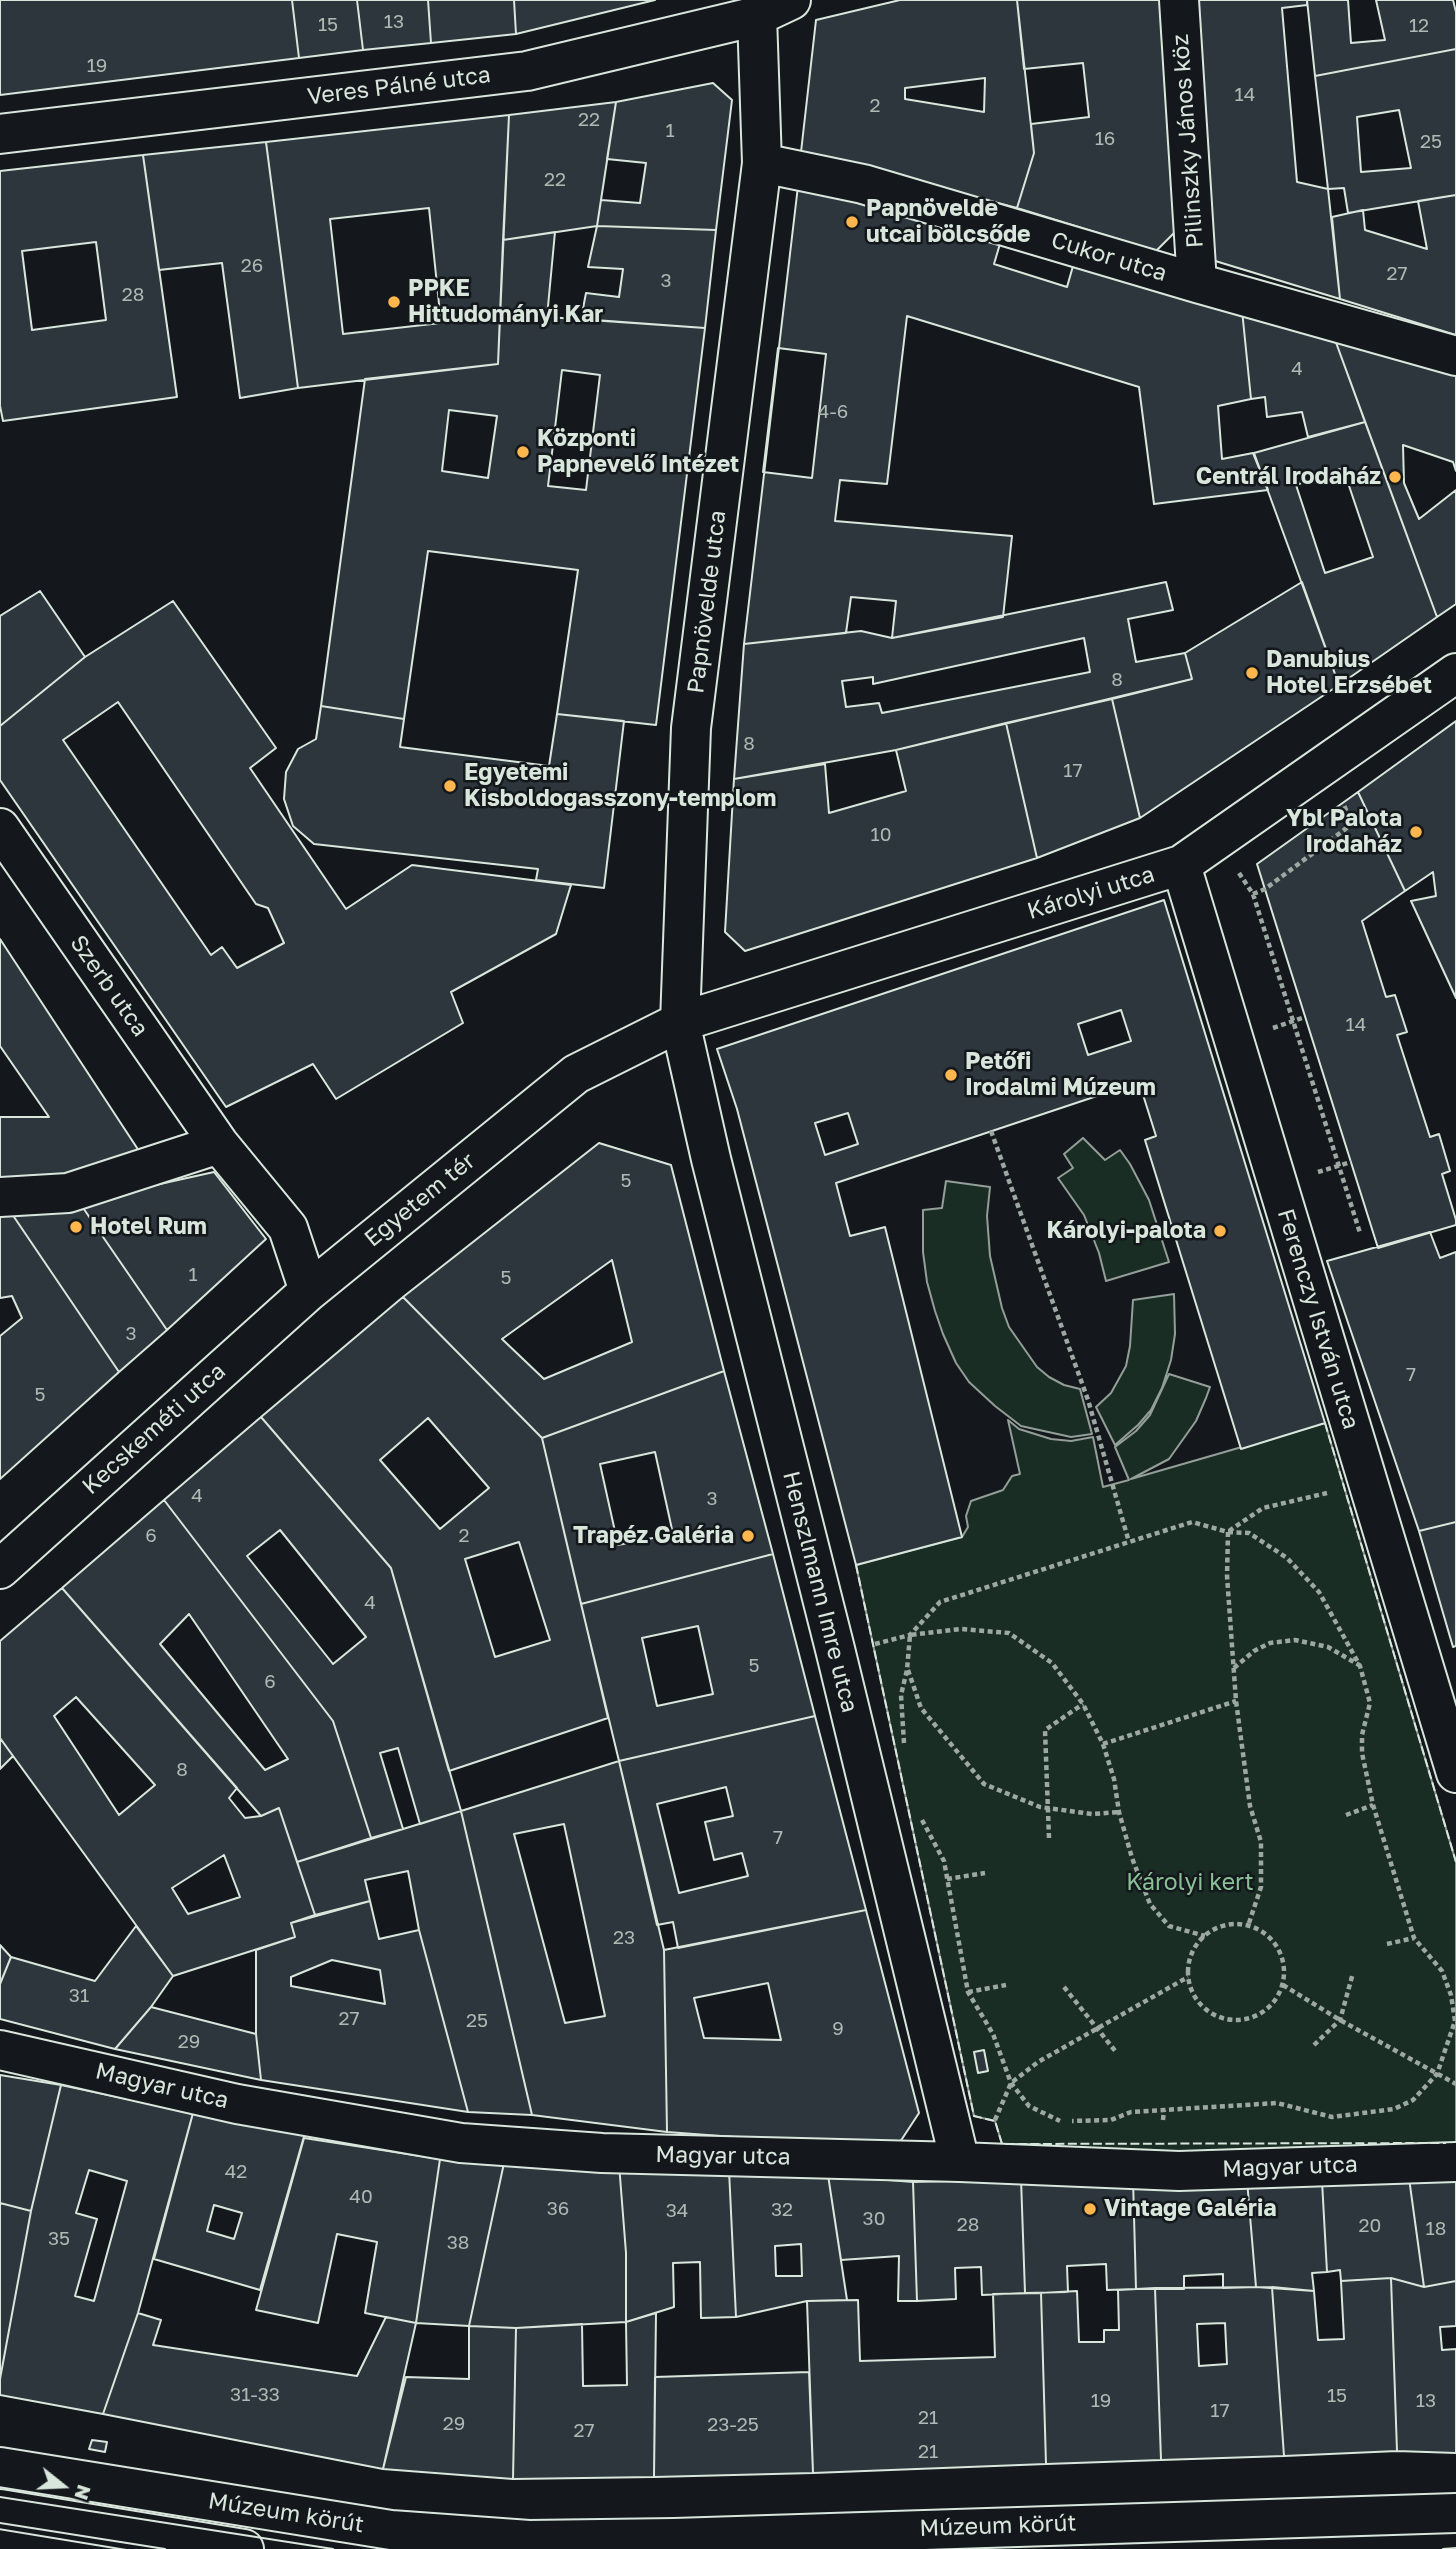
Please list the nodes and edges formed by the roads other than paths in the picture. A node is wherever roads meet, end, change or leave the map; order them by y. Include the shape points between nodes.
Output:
1 (791, 0) edge
2 (1179, 0) edge
3 (757, 16) junction
4 (0, 134) edge
5 (761, 163) junction
6 (1197, 283) junction
7 (1456, 356) edge
8 (1456, 673) edge
9 (0, 828) edge
10 (1181, 865) junction
11 (680, 1022) junction
12 (219, 1144) junction
13 (0, 1197) edge
14 (309, 1291) junction
15 (0, 1569) edge
16 (1456, 1773) edge
17 (0, 2050) edge
18 (960, 2162) junction
19 (1456, 2162) edge
20 (0, 2468) edge
21 (0, 2509) edge
22 (1456, 2512) edge
23 (678, 2543) edge
24 (244, 2549) edge

1 - 3 street, Veres Pálné utca
2 - 6 street, Pilinszky János köz
3 - 4 street, Veres Pálné utca via 527,71
3 - 5 street, Papnövelde utca
5 - 6 street, Cukor utca via 863,184
5 - 11 street, Papnövelde utca via 691,728
6 - 7 street, Cukor utca
8 - 10 street, Károlyi utca
9 - 12 street, Szerb utca
10 - 11 street, Károlyi utca
10 - 16 street, Ferenczy István utca
11 - 14 street, Egyetem tér via 576,1074
11 - 18 street, Henszlmann Imre utca
12 - 13 street via 68,1193
12 - 14 street via 288,1227
14 - 15 street, Kecskeméti utca
17 - 18 street, Magyar utca via 237,2104 461,2143 602,2153
18 - 19 street, Magyar utca via 1179,2171
20 - 23 street, Múzeum körút via 419,2533
21 - 24 street, Múzeum körút
22 - 23 street, Múzeum körút

